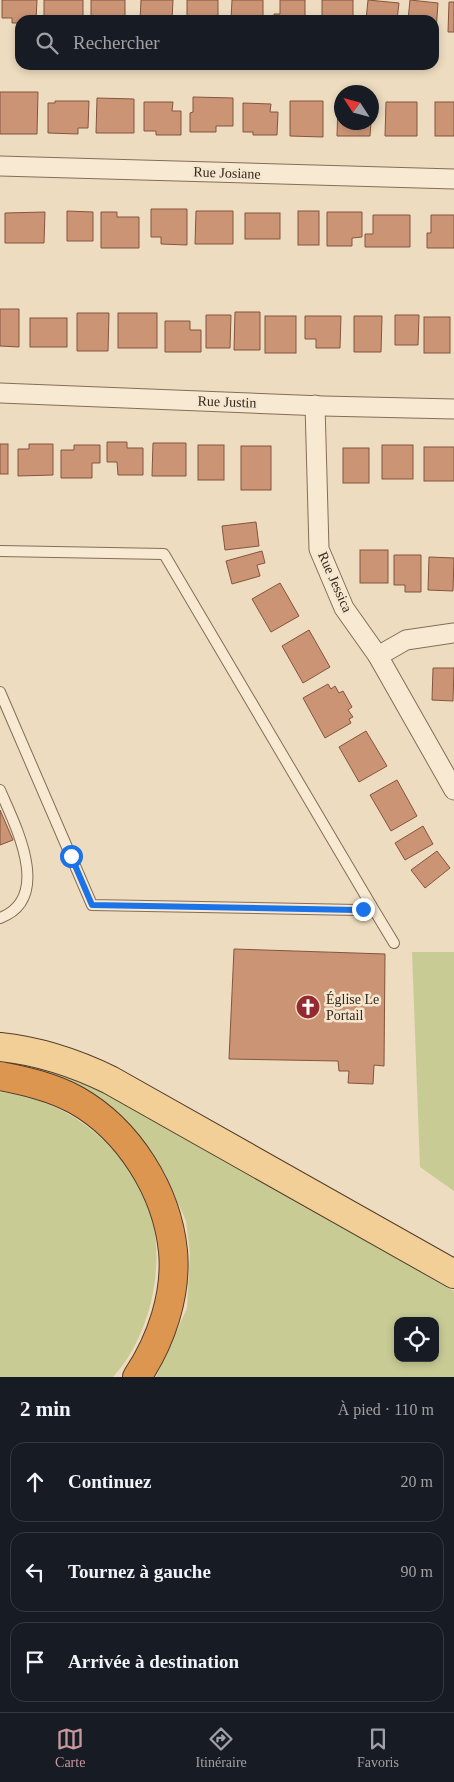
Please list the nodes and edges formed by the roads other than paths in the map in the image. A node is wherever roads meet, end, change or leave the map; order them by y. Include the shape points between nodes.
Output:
1 (0, 166) edge
2 (454, 179) edge
3 (0, 393) edge
4 (315, 405) junction
5 (454, 409) edge
6 (0, 551) edge
7 (454, 633) edge
8 (378, 656) junction
9 (0, 692) edge
10 (0, 790) edge
11 (454, 790) edge
12 (371, 905) junction
13 (0, 918) edge
14 (394, 943) dead end
15 (0, 1047) edge
16 (0, 1076) edge
17 (454, 1274) edge
18 (137, 1377) edge

1 - 2 street, Rue Josiane
3 - 4 street, Rue Justin
4 - 5 street, Rue Justin
4 - 8 street, Rue Jessica via 319,548 344,608
6 - 12 lane via 164,554
7 - 8 street via 406,640
8 - 11 street, Rue Jessica
9 - 12 lane via 92,905 357,910
10 - 13 lane via 23,844 27,870 23,898 10,913
12 - 14 lane
15 - 17 main road via 64,1060 118,1084
16 - 18 highway via 46,1087 88,1108 133,1150 156,1190 169,1228 173,1269 164,1322 152,1354

